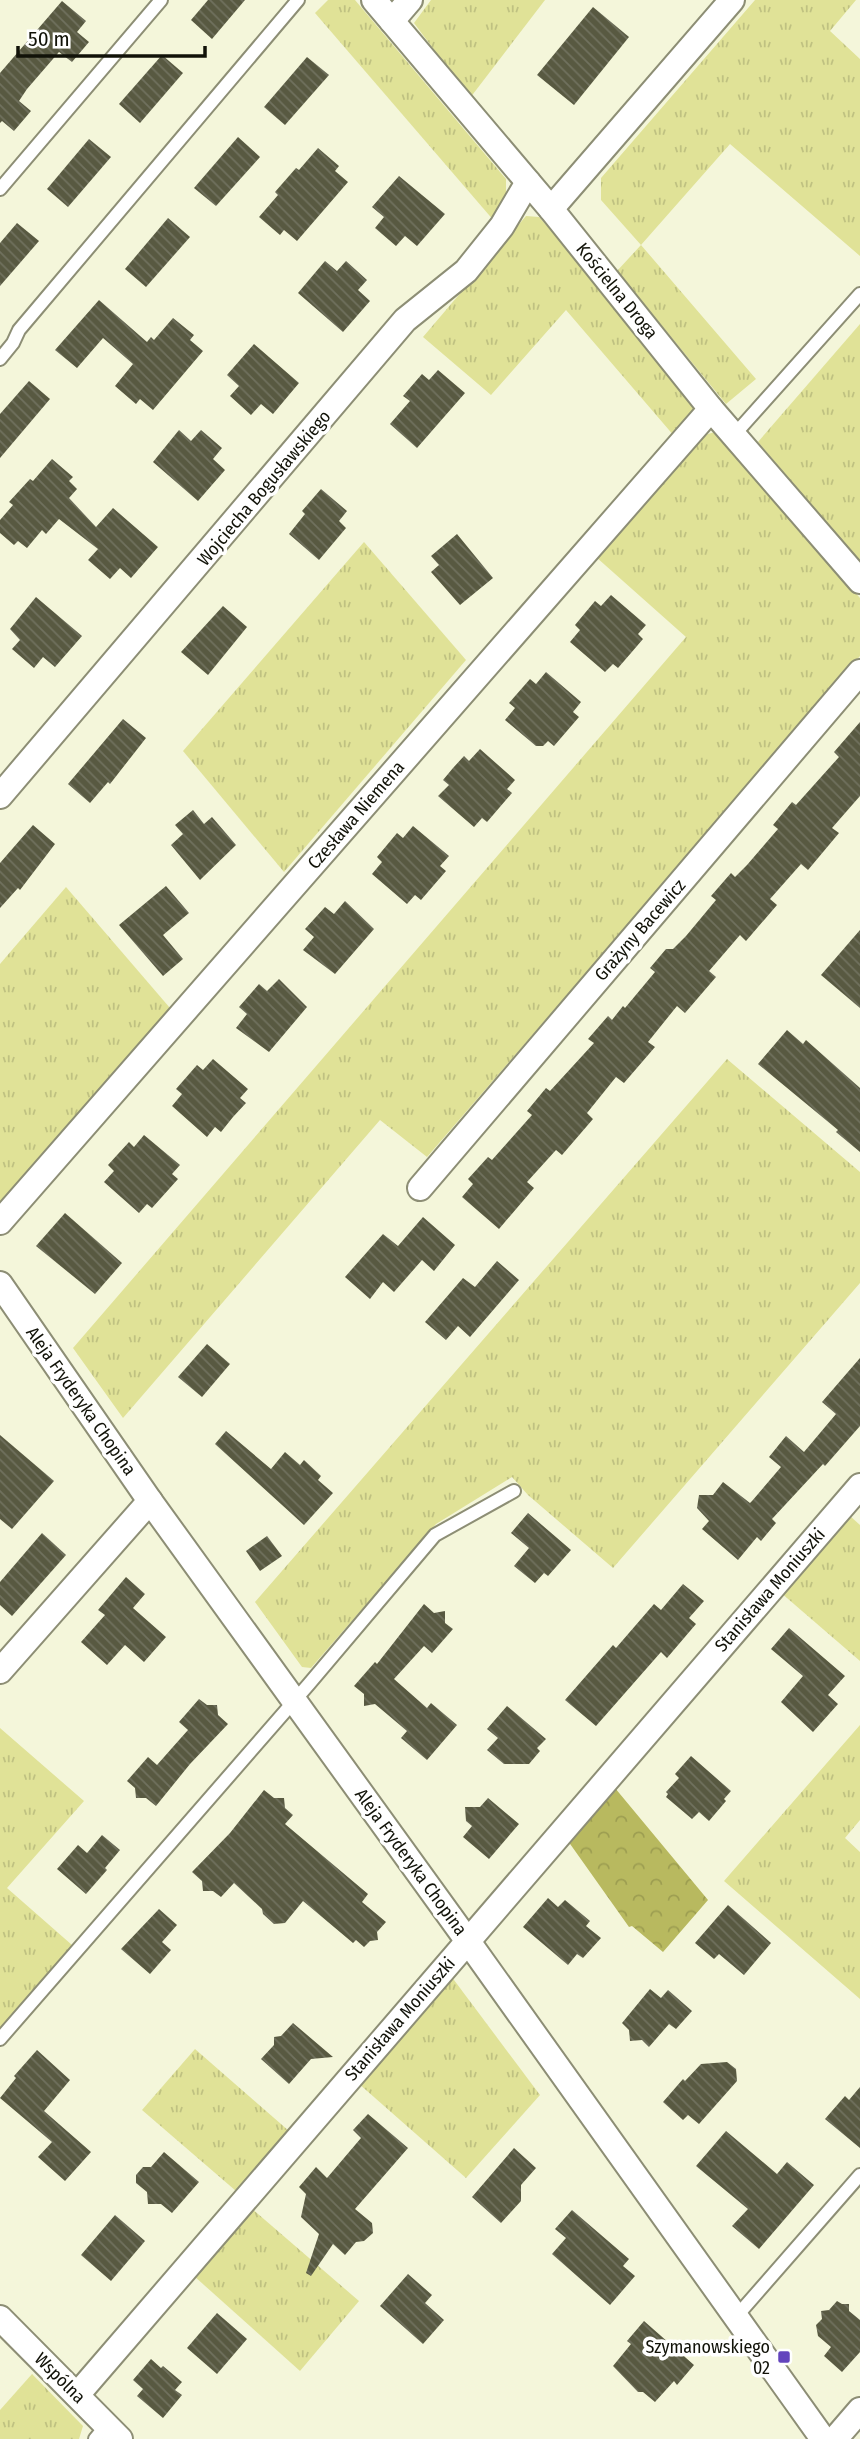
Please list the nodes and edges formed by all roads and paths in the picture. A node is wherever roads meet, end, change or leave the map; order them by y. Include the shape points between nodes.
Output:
1 (161, 0) edge
2 (298, 0) edge
3 (374, 0) edge
4 (410, 0) edge
5 (732, 0) edge
6 (392, 22) junction
7 (528, 182) junction
8 (0, 189) edge
9 (551, 209) junction
10 (860, 294) edge
11 (0, 359) edge
12 (711, 409) junction
13 (735, 434) junction
14 (860, 580) edge
15 (860, 672) edge
16 (0, 796) edge
17 (420, 1188) dead end
18 (0, 1222) edge
19 (0, 1284) edge
20 (860, 1486) edge
21 (514, 1492) dead end
22 (150, 1501) junction
23 (0, 1671) edge
24 (294, 1701) junction
25 (467, 1940) junction
26 (0, 2039) edge
27 (860, 2175) edge
28 (0, 2318) edge
29 (735, 2318) junction
30 (77, 2395) junction
31 (860, 2410) edge
32 (107, 2434) edge
33 (823, 2439) edge
34 (835, 2439) edge

1 - 8 lane
2 - 11 lane via 19,330
3 - 6 street, Kościelna Droga
4 - 6 street
5 - 9 street
6 - 7 street, Kościelna Droga
7 - 9 street, Kościelna Droga
7 - 16 street, Wojciecha Bogusławskiego via 502,226 466,271 405,320
9 - 12 street, Kościelna Droga
10 - 13 lane
12 - 13 street, Kościelna Droga
12 - 18 street, Czesława Niemena
13 - 14 street, Kościelna Droga
15 - 17 street, Grażyny Bacewicz
19 - 22 street, Aleja Fryderyka Chopina
20 - 25 street, Stanisława Moniuszki
21 - 24 lane via 435,1535
22 - 23 street
22 - 24 street, Aleja Fryderyka Chopina
24 - 25 street, Aleja Fryderyka Chopina
24 - 26 lane
25 - 29 street, Aleja Fryderyka Chopina
25 - 30 street, Stanisława Moniuszki
27 - 29 lane
28 - 30 street, Wspólna
29 - 33 street, Aleja Fryderyka Chopina
30 - 32 street, Wspólna
31 - 34 street

